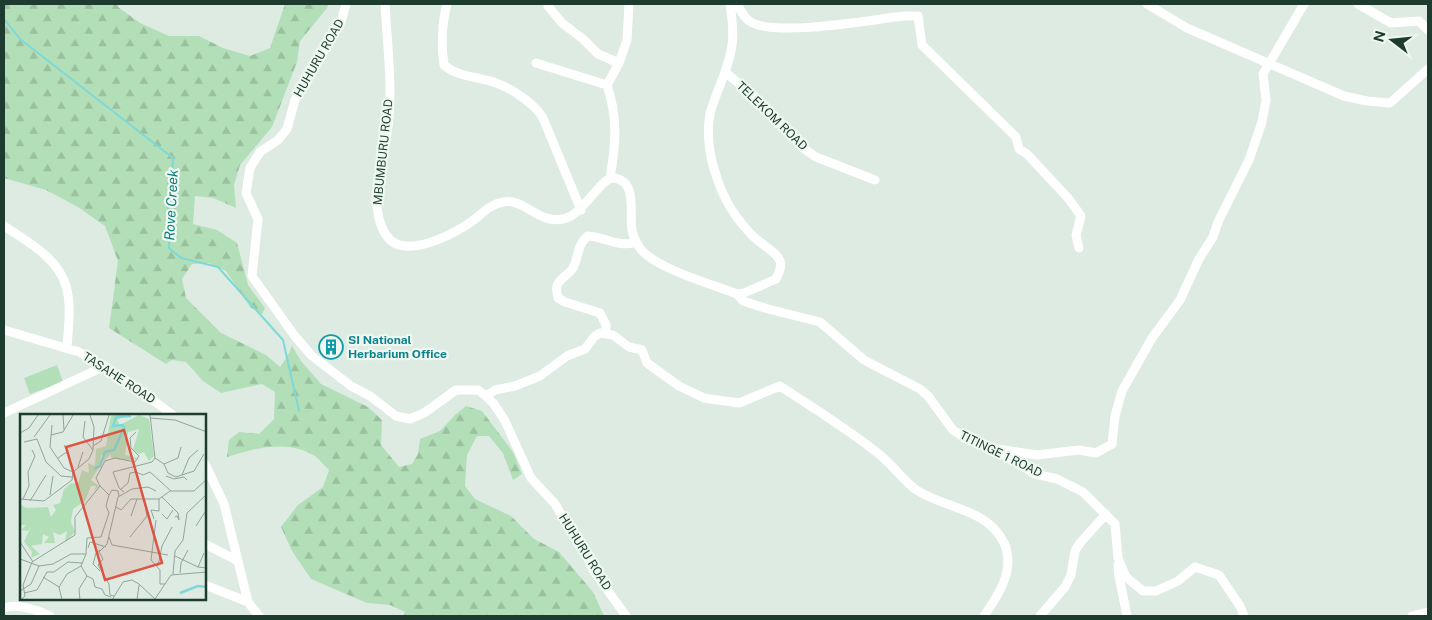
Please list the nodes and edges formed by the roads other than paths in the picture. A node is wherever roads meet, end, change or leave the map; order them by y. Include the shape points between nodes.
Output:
1 (346, 4) edge
2 (386, 4) edge
3 (447, 4) edge
4 (549, 4) edge
5 (629, 4) edge
6 (730, 4) edge
7 (737, 4) edge
8 (1148, 4) edge
9 (1304, 4) edge
10 (1358, 4) edge
11 (1428, 30) edge
12 (536, 63) dead end
13 (619, 63) junction
14 (1269, 64) junction
15 (1428, 69) edge
16 (725, 72) junction
17 (607, 85) junction
18 (610, 178) junction
19 (875, 180) dead end
20 (581, 210) junction
21 (4, 226) edge
22 (636, 242) junction
23 (1079, 248) dead end
24 (737, 294) junction
25 (4, 330) edge
26 (606, 334) junction
27 (67, 348) junction
28 (105, 366) junction
29 (486, 396) junction
30 (4, 413) edge
31 (172, 414) edge
32 (992, 448) junction
33 (206, 466) edge
34 (1106, 514) junction
35 (206, 545) edge
36 (1118, 558) junction
37 (238, 561) junction
38 (206, 585) edge
39 (248, 602) junction
40 (4, 608) edge
41 (1428, 612) edge
42 (50, 616) edge
43 (258, 616) edge
44 (626, 616) edge
45 (984, 616) edge
46 (1040, 616) edge
47 (1127, 616) edge
48 (1244, 616) edge
49 (1412, 616) edge

1 - 29 street, HUHURU ROAD via 341,22 294,100 287,129 278,140 260,152 250,168 246,193 258,219 252,276 311,355 396,416 410,419 424,413 456,390 478,390
2 - 20 street, MBUMBURU ROAD via 389,116 377,197 384,233 405,246 429,242 447,236 502,202 520,204 552,220 564,219
3 - 20 street via 442,54 444,65 460,75 495,82 536,108
4 - 13 street via 562,23 598,54
5 - 13 street via 627,40
6 - 16 street via 732,45
7 - 23 street via 748,20 764,26 789,28 918,16 922,45 1016,137 1019,149 1068,198 1081,216 1076,235
8 - 14 street via 1187,28
9 - 14 street
10 - 11 street via 1391,23 1419,21
12 - 17 street
13 - 17 street
14 - 15 street via 1344,96 1390,103
14 - 32 street via 1263,74 1266,100 1262,122 1249,160 1180,300 1152,338 1122,391 1112,444 1096,453 1079,450 1037,455
16 - 19 street, TELEKOM ROAD via 754,96 803,148 816,157
16 - 24 street via 708,129 716,176 741,224 781,262 776,278
17 - 18 street via 616,129
18 - 20 street, MBUMBURU ROAD
18 - 22 street via 621,180 630,194 632,231
21 - 27 street via 27,240 58,270 66,286 69,308
22 - 24 street via 662,265
22 - 26 street via 620,245 588,236 578,249 572,270 556,288 558,298 564,302 600,313
24 - 32 street, TITINGE 1 ROAD via 743,301 820,322 864,360 920,389 953,430 968,440
25 - 27 street, TASAHE ROAD
26 - 29 street via 600,333 585,349 567,356 540,376 495,390
26 - 45 street via 613,335 629,347 642,350 647,363 679,386 704,398 740,403 780,386 880,455 918,491 980,517 996,529 1005,544 1008,562 1006,578
27 - 28 street, TASAHE ROAD
28 - 30 street
28 - 31 street, TASAHE ROAD
29 - 44 street, HUHURU ROAD via 505,421 531,478 555,504 582,545 593,570
32 - 34 street, TITINGE 1 ROAD via 1035,474 1057,479 1083,492
33 - 37 street via 224,504
34 - 36 street, TITINGE 1 ROAD via 1115,524
34 - 46 street via 1080,542 1065,588
35 - 37 street
36 - 47 street
36 - 48 street, TITINGE 1 ROAD via 1126,577 1143,591 1156,591 1178,581 1195,567 1219,575
37 - 39 street
38 - 39 street
39 - 43 street
40 - 42 street via 11,605
41 - 49 street

